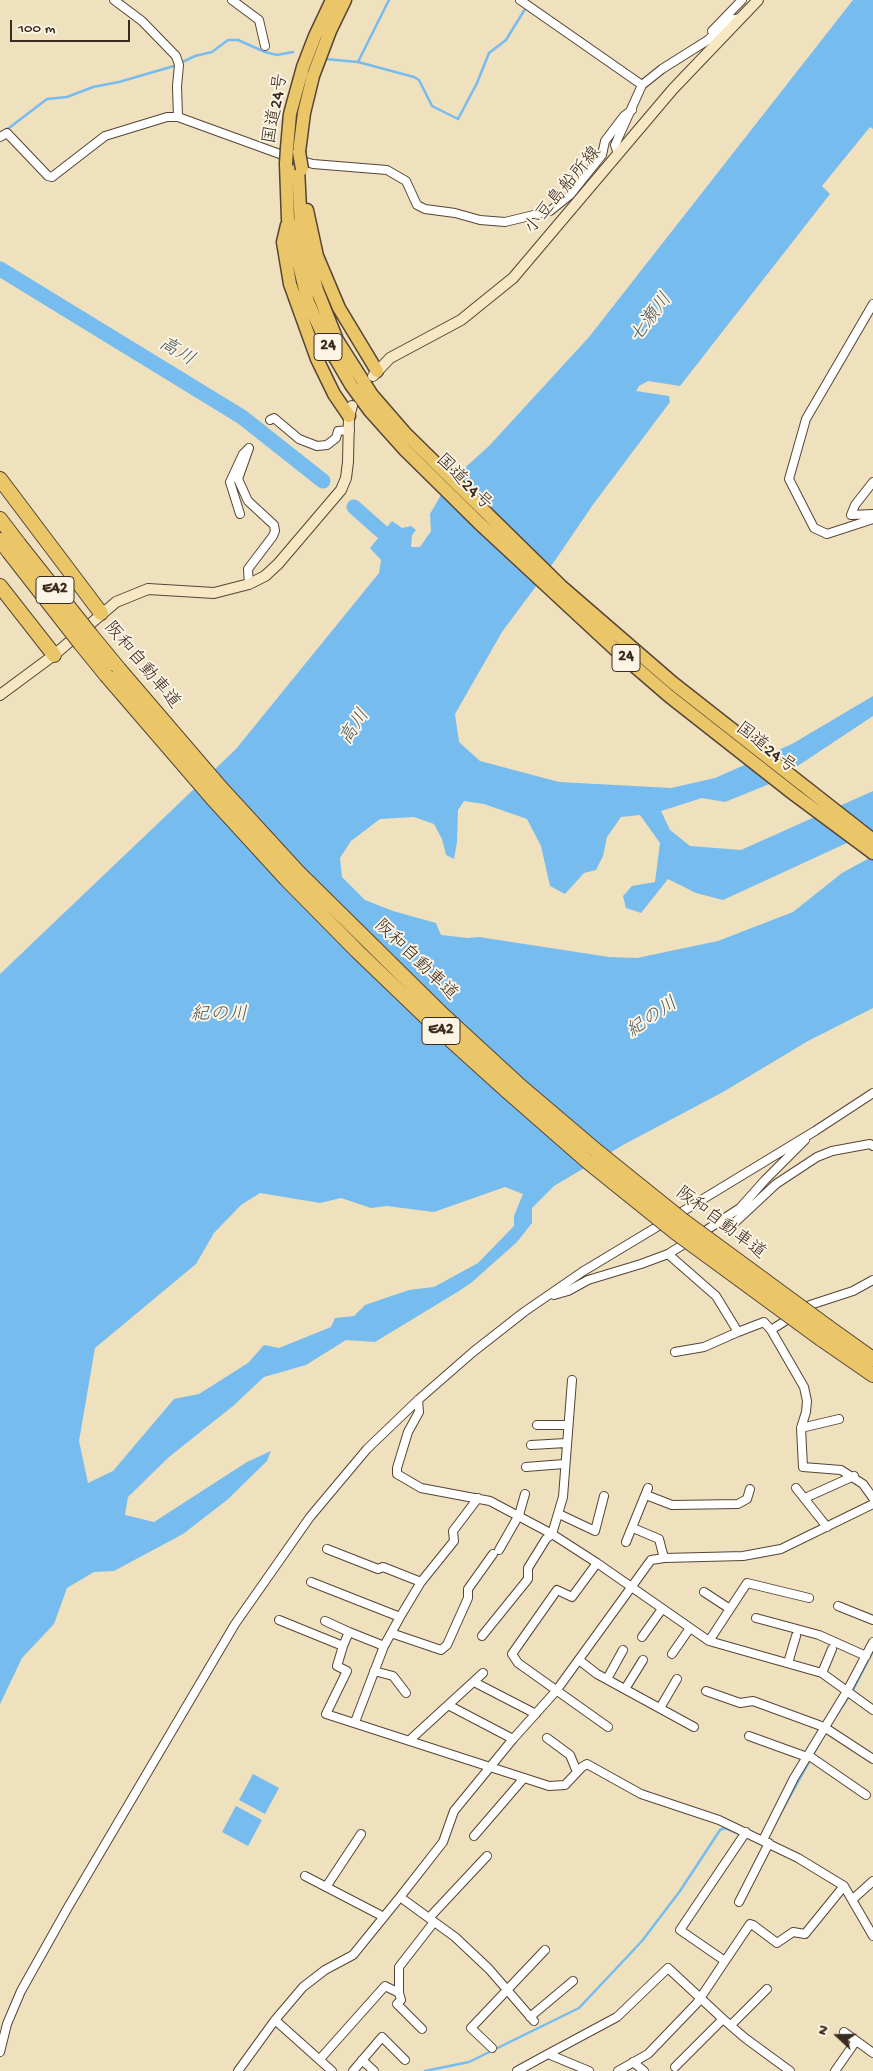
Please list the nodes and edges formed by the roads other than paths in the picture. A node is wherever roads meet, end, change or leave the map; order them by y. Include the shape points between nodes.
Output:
1 (114, 0) edge
2 (232, 0) edge
3 (332, 0) edge
4 (345, 0) edge
5 (520, 0) edge
6 (742, 0) edge
7 (758, 0) edge
8 (741, 18) junction
9 (264, 46) dead end
10 (698, 46) junction
11 (642, 85) junction
12 (632, 110) junction
13 (178, 117) junction
14 (0, 138) edge
15 (293, 150) junction
16 (618, 153) junction
17 (296, 167) junction
18 (296, 233) junction
19 (873, 304) edge
20 (375, 374) joint
21 (351, 411) joint
22 (270, 420) dead end
23 (350, 430) junction
24 (401, 437) junction
25 (0, 479) edge
26 (873, 482) edge
27 (240, 514) dead end
28 (873, 514) edge
29 (0, 519) edge
30 (873, 519) edge
31 (0, 540) edge
32 (14, 548) junction
33 (249, 584) junction
34 (0, 586) edge
35 (102, 613) junction
36 (85, 639) junction
37 (54, 655) junction
38 (0, 695) edge
39 (873, 840) edge
40 (873, 853) edge
41 (873, 1093) edge
42 (815, 1131) junction
43 (873, 1146) edge
44 (721, 1221) junction
45 (668, 1254) junction
46 (873, 1280) edge
47 (550, 1296) junction
48 (771, 1330) junction
49 (738, 1332) junction
50 (675, 1352) dead end
51 (873, 1359) edge
52 (873, 1375) edge
53 (572, 1380) dead end
54 (418, 1400) junction
55 (838, 1419) dead end
56 (537, 1425) dead end
57 (567, 1425) junction
58 (801, 1428) junction
59 (566, 1443) junction
60 (531, 1445) dead end
61 (564, 1464) junction
62 (526, 1467) dead end
63 (854, 1476) junction
64 (796, 1488) dead end
65 (750, 1489) dead end
66 (525, 1494) dead end
67 (604, 1496) dead end
68 (478, 1498) junction
69 (805, 1498) junction
70 (873, 1498) edge
71 (873, 1504) edge
72 (559, 1514) junction
73 (519, 1516) junction
74 (827, 1527) junction
75 (633, 1528) junction
76 (552, 1534) junction
77 (626, 1542) dead end
78 (327, 1549) dead end
79 (664, 1558) junction
80 (597, 1563) junction
81 (312, 1582) dead end
82 (422, 1582) junction
83 (631, 1587) junction
84 (704, 1592) dead end
85 (808, 1598) dead end
86 (838, 1606) dead end
87 (662, 1609) junction
88 (730, 1609) junction
89 (400, 1617) junction
90 (756, 1618) dead end
91 (279, 1620) dead end
92 (873, 1620) edge
93 (325, 1621) dead end
94 (690, 1628) junction
95 (349, 1632) junction
96 (391, 1633) junction
97 (482, 1636) dead end
98 (796, 1636) dead end
99 (642, 1637) dead end
100 (709, 1641) junction
101 (873, 1642) edge
102 (343, 1646) junction
103 (384, 1646) junction
104 (623, 1650) dead end
105 (832, 1650) dead end
106 (672, 1654) dead end
107 (866, 1656) junction
108 (579, 1660) junction
109 (643, 1660) dead end
110 (788, 1663) junction
111 (374, 1671) junction
112 (483, 1673) dead end
113 (822, 1673) junction
114 (677, 1678) dead end
115 (607, 1679) junction
116 (474, 1682) junction
117 (625, 1689) junction
118 (556, 1691) junction
119 (706, 1691) dead end
120 (847, 1691) junction
121 (406, 1693) dead end
122 (448, 1705) junction
123 (660, 1708) junction
124 (873, 1710) edge
125 (536, 1714) junction
126 (355, 1722) junction
127 (608, 1727) dead end
128 (694, 1727) dead end
129 (827, 1728) junction
130 (749, 1736) dead end
131 (412, 1738) dead end
132 (547, 1738) dead end
133 (513, 1739) junction
134 (809, 1757) junction
135 (873, 1759) edge
136 (490, 1767) junction
137 (576, 1772) junction
138 (524, 1778) junction
139 (866, 1795) dead end
140 (361, 1834) dead end
141 (744, 1835) junction
142 (474, 1836) dead end
143 (766, 1841) junction
144 (488, 1856) dead end
145 (305, 1876) dead end
146 (873, 1881) edge
147 (844, 1886) junction
148 (326, 1887) junction
149 (400, 1897) junction
150 (853, 1899) junction
151 (739, 1902) dead end
152 (384, 1917) junction
153 (431, 1920) junction
154 (873, 1936) edge
155 (545, 1950) dead end
156 (725, 1961) junction
157 (573, 1980) dead end
158 (506, 1989) junction
159 (768, 1989) dead end
160 (399, 1993) junction
161 (701, 1998) junction
162 (724, 2019) junction
163 (275, 2020) junction
164 (731, 2025) junction
165 (422, 2029) dead end
166 (844, 2032) dead end
167 (856, 2041) junction
168 (492, 2048) dead end
169 (0, 2052) edge
170 (873, 2053) edge
171 (548, 2054) junction
172 (320, 2060) junction
173 (362, 2060) junction
174 (405, 2060) dead end
175 (633, 2062) junction
176 (676, 2067) dead end
177 (238, 2071) edge
178 (332, 2071) edge
179 (353, 2071) edge
180 (374, 2071) edge
181 (517, 2071) edge
182 (589, 2071) edge
183 (618, 2071) edge
184 (644, 2071) edge
185 (790, 2071) edge
186 (835, 2071) edge

1 - 13 street via 142,21 176,56
2 - 9 street via 259,20
3 - 15 highway, 国道24号 / 24 via 303,67 290,114
4 - 15 highway, 国道24号 / 24 via 313,76
5 - 11 street
6 - 10 street
7 - 8 main road, 小豆島船所線
8 - 10 street via 729,20
8 - 16 main road, 小豆島船所線 via 672,89
10 - 11 street
11 - 12 street
12 - 13 street via 605,141 602,155 570,195 550,211 505,222 424,209 417,205 406,181 386,170 313,164 270,152
12 - 16 street via 615,145
13 - 14 street via 167,117 104,136 52,177 7,133
15 - 17 highway, 24, bridge
16 - 20 main road, 小豆島船所線 via 513,278 461,320 390,358
17 - 18 highway, 国道24号 / 24 via 304,208
17 - 18 highway, 国道24号 / 24 via 288,219
18 - 20 highway, 24 via 317,256 339,308
18 - 21 highway, 24 via 290,284 317,359 334,394
18 - 24 highway, 国道24号 / 24 via 337,340
19 - 30 street via 806,419 789,480 814,528 827,534
21 - 23 main road
22 - 23 street via 274,418 299,439 317,446 327,445 336,438 338,431
23 - 33 main road via 346,478 341,490 278,564
24 - 39 highway, 国道24号 / 24 via 643,658
24 - 40 highway, 国道24号 / 24 via 530,571 662,690
25 - 35 highway
26 - 28 street via 851,515
27 - 33 street via 230,482 249,448 238,479 248,501 274,525 275,531 248,568
29 - 32 highway, 阪和自動車道 / E42
31 - 32 highway, 阪和自動車道 / E42
32 - 36 highway, 阪和自動車道 / E42, bridge
33 - 35 main road via 214,593 148,589 116,602
34 - 37 highway
35 - 37 main road
36 - 51 highway, 阪和自動車道 / E42, bridge via 119,670 292,865 443,1015 518,1084 685,1222
36 - 52 highway, 阪和自動車道 / E42, bridge via 106,675 287,880 434,1025 588,1162 675,1232
37 - 38 main road
41 - 42 street
42 - 44 street via 740,1208
42 - 47 street via 582,1272
43 - 44 street via 832,1151 817,1158 776,1184 730,1227
44 - 45 street
45 - 47 street
45 - 49 street via 716,1296
46 - 48 street via 853,1291 810,1305
47 - 54 street via 473,1352
48 - 49 street via 764,1322
48 - 58 street via 804,1387 807,1402
49 - 50 street via 704,1347
53 - 57 street
54 - 68 street via 419,1412 408,1432 397,1474 421,1488
54 - 169 street via 367,1449 310,1517 235,1624 21,1991
55 - 58 street
56 - 57 street
57 - 59 street
58 - 63 street via 803,1467 841,1470
59 - 60 street
59 - 61 street
61 - 62 street
61 - 72 street
63 - 69 street
63 - 70 street
64 - 69 street
65 - 75 street via 747,1499 738,1504 672,1505 647,1492
66 - 73 street
67 - 72 street via 595,1531
68 - 73 street
68 - 82 street via 453,1531 454,1541
69 - 74 street
71 - 74 street
72 - 76 street
73 - 76 street
73 - 96 street via 468,1589 468,1598 447,1645 440,1650
74 - 79 street via 782,1549 743,1556
75 - 77 street
75 - 79 street via 659,1539
76 - 80 street
76 - 97 street via 528,1568 528,1579
78 - 82 street
79 - 83 street via 651,1560
80 - 83 street
80 - 118 street via 572,1597 557,1590 512,1654 518,1663
81 - 89 street
82 - 89 street
83 - 87 street
83 - 108 street
84 - 88 street
85 - 88 street via 746,1583
86 - 92 street
87 - 94 street
87 - 99 street
88 - 100 street
89 - 96 street
90 - 107 street via 819,1635
91 - 102 street
93 - 95 street
94 - 100 street
94 - 106 street
95 - 102 street
95 - 103 street
96 - 103 street
98 - 110 street
100 - 110 street
101 - 107 street
102 - 126 street via 337,1666 347,1671 326,1714
103 - 111 street
104 - 115 street
105 - 113 street
107 - 120 street
108 - 115 street
108 - 118 street
109 - 117 street
110 - 113 street
111 - 121 street via 393,1676
111 - 126 street
112 - 116 street
113 - 120 street
114 - 123 street
115 - 117 street
116 - 122 street
116 - 125 street
117 - 123 street
118 - 125 street
118 - 127 street
119 - 129 street via 740,1703 753,1701
120 - 124 street
120 - 129 street
122 - 131 street
122 - 133 street
123 - 128 street
125 - 133 street
126 - 136 street
129 - 134 street
129 - 135 street
130 - 134 street
132 - 137 street via 570,1754
133 - 136 street
134 - 139 street
134 - 143 street
136 - 138 street
136 - 149 street via 454,1811 443,1842
137 - 138 street via 565,1785 555,1787
137 - 141 street via 587,1764 652,1799 696,1812
138 - 142 street
140 - 148 street
141 - 143 street
141 - 156 street via 680,1930
143 - 147 street
143 - 151 street
144 - 153 street
145 - 148 street
146 - 150 street
147 - 150 street
147 - 156 street via 805,1934 793,1932 777,1943 750,1924
148 - 152 street
149 - 152 street
149 - 153 street
150 - 154 street
152 - 163 street via 353,1955 313,1978
153 - 158 street via 455,1937
153 - 160 street via 399,1967
155 - 158 street
156 - 161 street
157 - 158 street via 532,2019
158 - 168 street via 471,2028
159 - 164 street
160 - 165 street via 397,2004
160 - 172 street via 385,1986
161 - 162 street
161 - 171 street via 668,1968 617,2017
161 - 175 street via 648,2054
162 - 164 street
162 - 176 street
163 - 172 street
163 - 177 street
164 - 185 street
166 - 167 street
167 - 170 street
167 - 186 street
171 - 181 street
171 - 182 street
172 - 178 street
173 - 174 street via 382,2037
173 - 179 street
173 - 180 street
175 - 183 street
175 - 184 street

